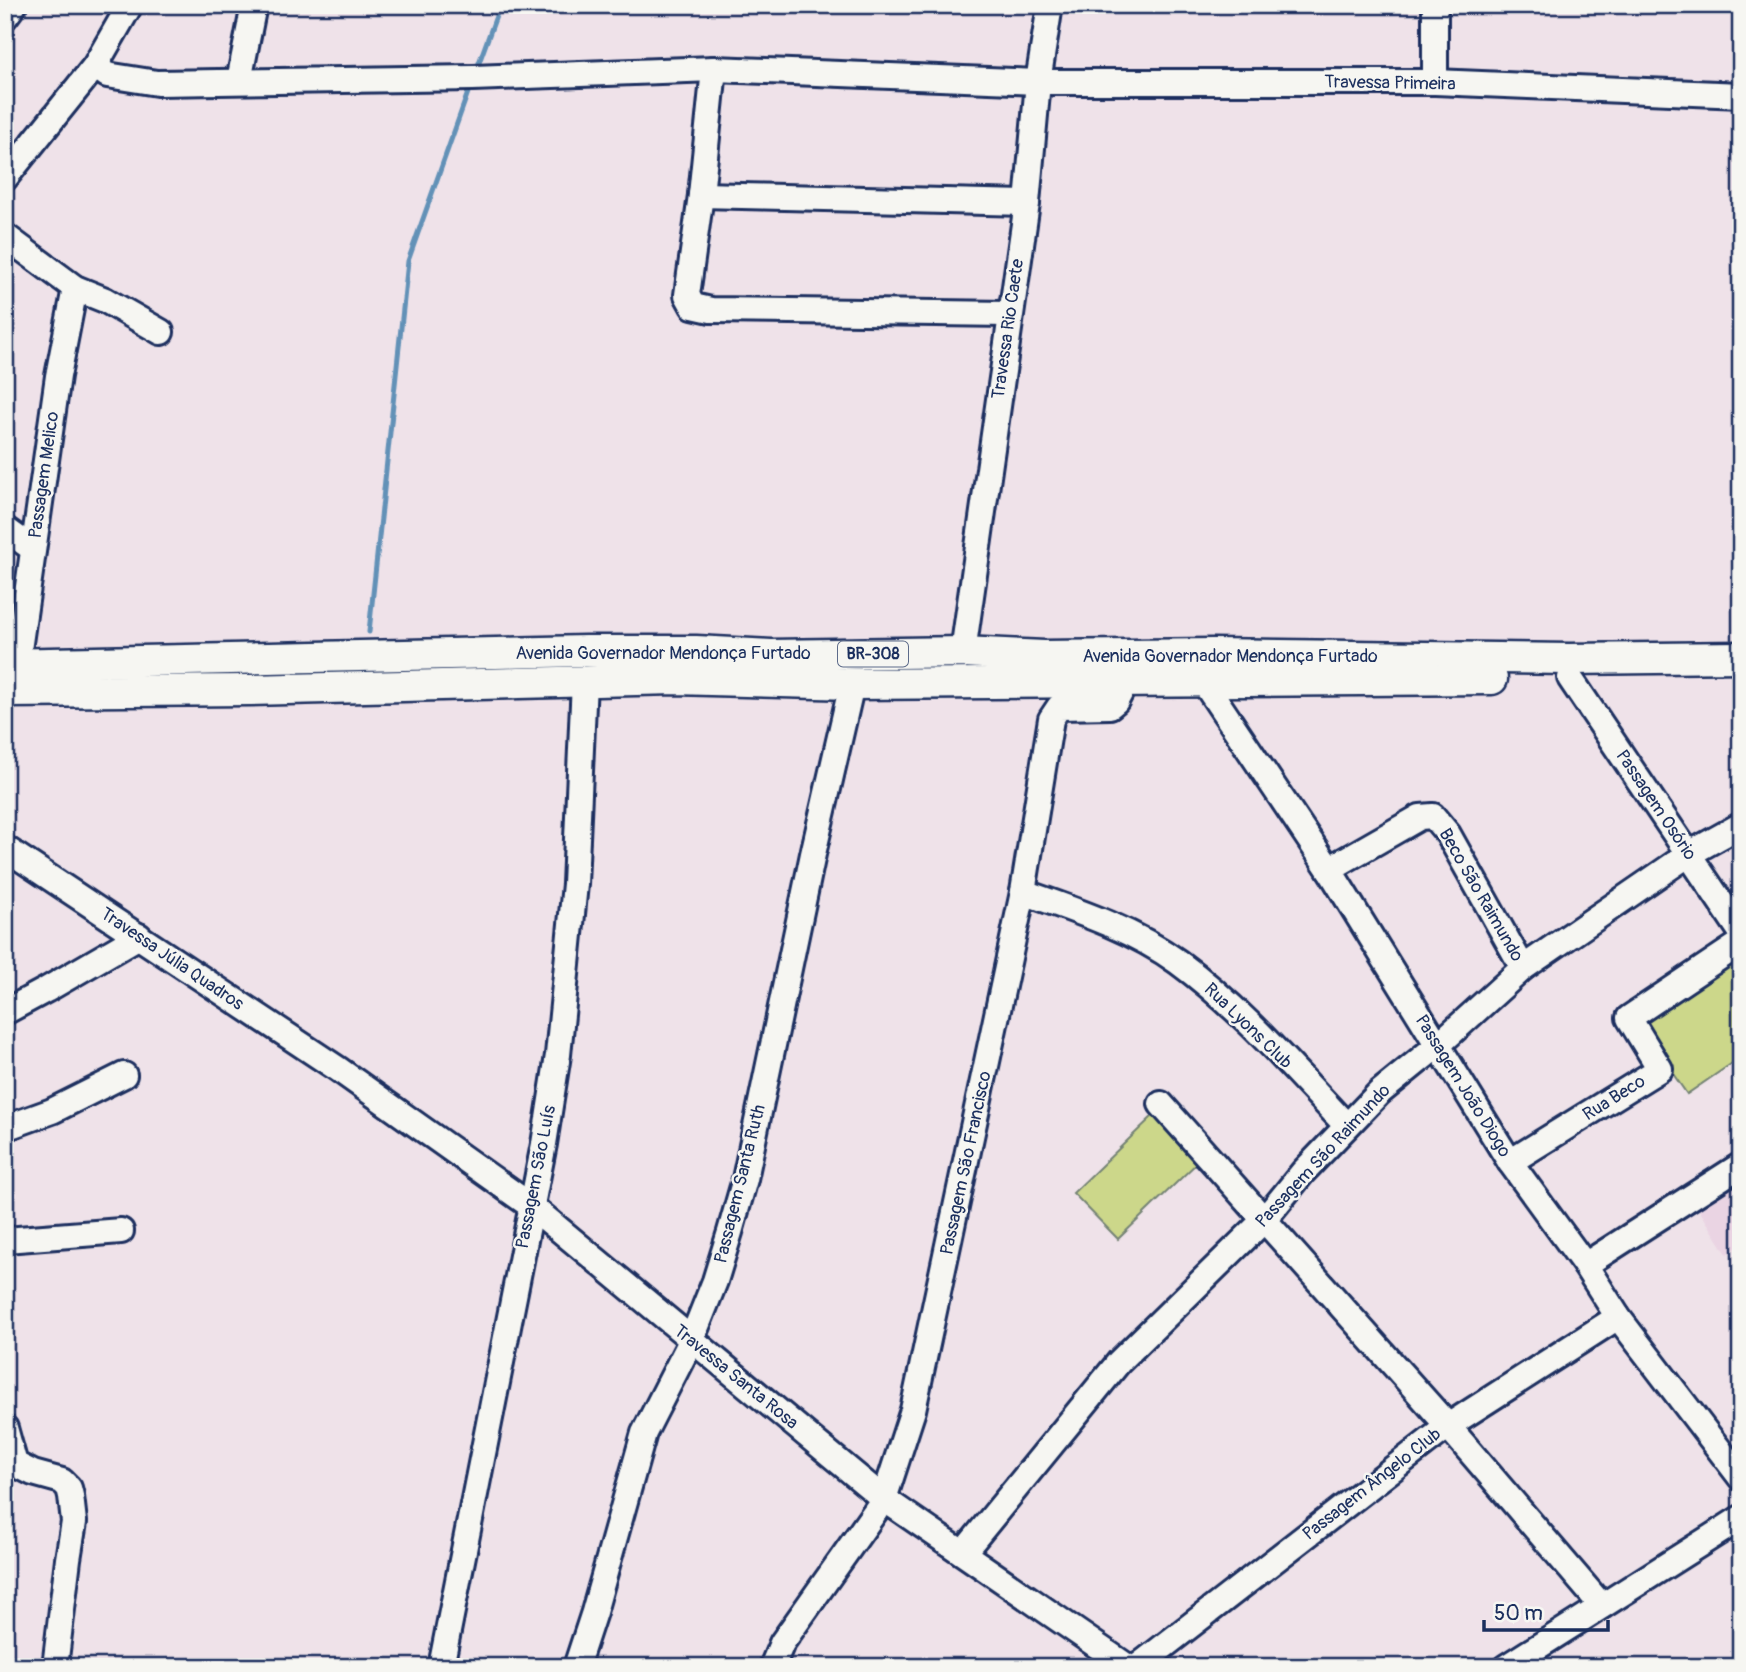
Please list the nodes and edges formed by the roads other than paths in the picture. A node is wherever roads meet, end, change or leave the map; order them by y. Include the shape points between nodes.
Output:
1 (14, 5) edge
2 (130, 5) edge
3 (254, 5) edge
4 (1050, 5) edge
5 (1435, 5) edge
6 (5, 17) edge
7 (95, 66) junction
8 (714, 69) junction
9 (239, 81) junction
10 (1038, 82) junction
11 (1435, 82) junction
12 (1741, 95) edge
13 (5, 178) edge
14 (701, 195) junction
15 (1027, 203) junction
16 (5, 236) edge
17 (75, 288) junction
18 (1009, 314) junction
19 (161, 332) dead end
20 (5, 529) edge
21 (33, 549) junction
22 (963, 652) junction
23 (1741, 657) edge
24 (1741, 676) edge
25 (1570, 678) junction
26 (584, 681) junction
27 (1203, 681) junction
28 (10, 682) edge
29 (1126, 682) junction
30 (852, 684) junction
31 (1741, 825) edge
32 (5, 848) edge
33 (1689, 854) junction
34 (1329, 869) junction
35 (1023, 892) junction
36 (1741, 932) edge
37 (139, 936) junction
38 (1741, 943) edge
39 (1522, 968) junction
40 (5, 1012) edge
41 (1438, 1045) junction
42 (344, 1074) joint
43 (124, 1075) dead end
44 (1161, 1104) dead end
45 (1346, 1125) junction
46 (5, 1128) edge
47 (1510, 1162) junction
48 (1741, 1165) edge
49 (531, 1206) junction
50 (1264, 1220) junction
51 (121, 1231) dead end
52 (5, 1240) edge
53 (1586, 1265) junction
54 (1618, 1317) junction
55 (691, 1340) junction
56 (1448, 1426) junction
57 (5, 1428) edge
58 (1741, 1478) edge
59 (884, 1499) junction
60 (1741, 1518) edge
61 (963, 1553) junction
62 (1602, 1606) junction
63 (55, 1667) edge
64 (441, 1667) edge
65 (576, 1667) edge
66 (772, 1667) edge
67 (1128, 1667) edge
68 (1137, 1667) edge
69 (1506, 1667) edge

1 - 6 street
2 - 7 street
3 - 9 street
4 - 10 street, Travessa Rio Caete
5 - 11 street
7 - 9 street, Travessa Primeira via 107,75 157,83
7 - 13 street
8 - 9 street, Travessa Primeira
8 - 10 street, Travessa Primeira
8 - 14 street
10 - 11 street, Travessa Primeira
10 - 15 street, Travessa Rio Caete
11 - 12 street, Travessa Primeira
14 - 15 street
14 - 18 street via 687,295 698,309
15 - 18 street, Travessa Rio Caete
16 - 17 street
17 - 19 street
17 - 21 street, Passagem Melico
18 - 22 street, Travessa Rio Caete
20 - 21 street
21 - 28 street, Passagem Melico
22 - 23 main road, Avenida Governador Mendonça Furtado / BR-308
22 - 28 main road, Avenida Governador Mendonça Furtado / BR-308 via 771,655 585,651
24 - 25 main road, Avenida Governador Mendonça Furtado / BR-308
25 - 27 main road, Avenida Governador Mendonça Furtado / BR-308
25 - 33 street, Passagem Osório
26 - 28 main road, Avenida Governador Mendonça Furtado / BR-308 via 250,690
26 - 30 main road, Avenida Governador Mendonça Furtado / BR-308
26 - 49 street, Passagem São Luís via 567,972 556,1068
27 - 29 main road, Avenida Governador Mendonça Furtado / BR-308
27 - 34 street, Passagem João Diogo
29 - 30 main road, Avenida Governador Mendonça Furtado / BR-308
29 - 35 street, Passagem São Francisco via 1110,706 1065,706 1054,712
30 - 55 street, Passagem Santa Ruth via 745,1179 715,1281
31 - 33 street, Passagem São Raimundo
32 - 37 street, Travessa Júlia Quadros
33 - 36 street, Passagem Osório
33 - 39 street, Passagem São Raimundo
34 - 39 street, Beco São Raimundo via 1420,817 1433,816 1448,834
34 - 41 street, Passagem João Diogo
35 - 45 street, Rua Lyons Club via 1111,924 1177,962 1231,1005
35 - 59 street, Passagem São Francisco via 928,1345
37 - 40 street
37 - 42 street, Travessa Júlia Quadros
38 - 47 street, Rua Beco via 1629,1018 1660,1069
39 - 41 street, Passagem São Raimundo
41 - 45 street, Passagem São Raimundo
41 - 47 street, Passagem João Diogo
42 - 49 street, Travessa Santa Rosa
43 - 46 street via 52,1111
44 - 50 street
45 - 50 street, Passagem São Raimundo
47 - 53 street, Passagem João Diogo
48 - 53 street
49 - 55 street, Travessa Santa Rosa
49 - 64 street, Passagem São Luís
50 - 56 street
50 - 61 street, Passagem São Raimundo via 1119,1362
51 - 52 street
53 - 54 street, Passagem João Diogo
54 - 56 street, Passagem Ângelo Club
54 - 58 street, Passagem João Diogo
55 - 59 street, Travessa Santa Rosa
55 - 65 street, Passagem Santa Ruth via 644,1433
56 - 62 street
56 - 68 street, Passagem Ângelo Club
57 - 63 street via 16,1464 62,1481 72,1496 74,1522
59 - 61 street, Travessa Santa Rosa
59 - 66 street, Passagem São Francisco via 782,1643
60 - 62 street
61 - 67 street, Travessa Santa Rosa
62 - 69 street

